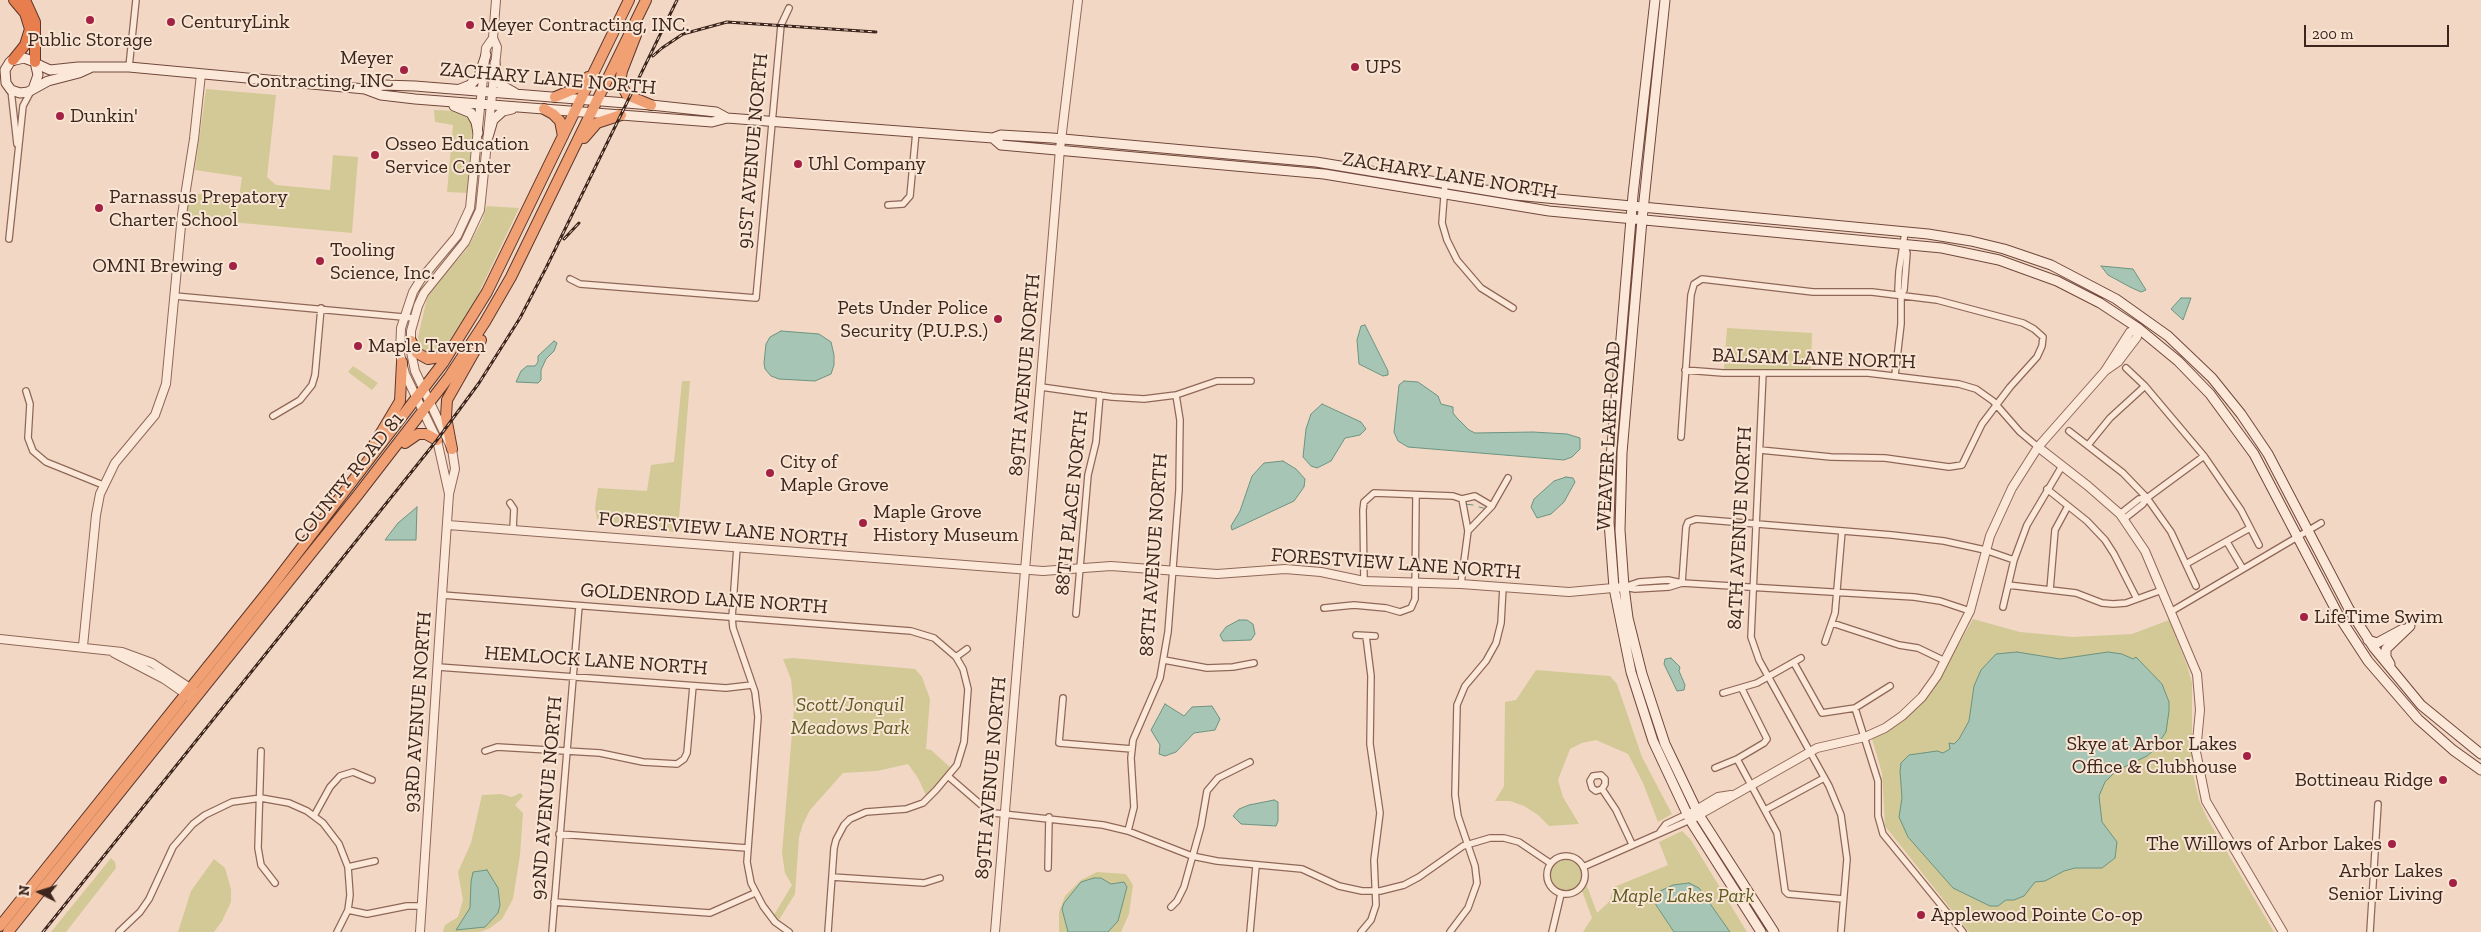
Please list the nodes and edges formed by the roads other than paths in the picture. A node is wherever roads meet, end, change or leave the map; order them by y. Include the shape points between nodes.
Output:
1 (14, 0) edge
2 (25, 0) edge
3 (32, 0) edge
4 (136, 0) edge
5 (496, 0) edge
6 (630, 0) edge
7 (647, 0) edge
8 (1078, 0) edge
9 (1654, 0) edge
10 (1665, 0) edge
11 (789, 8) dead end
12 (617, 26) junction
13 (493, 38) junction
14 (35, 43) junction
15 (486, 56) junction
16 (11, 61) junction
17 (36, 63) junction
18 (495, 63) junction
19 (129, 67) junction
20 (0, 68) edge
21 (90, 68) junction
22 (201, 74) junction
23 (6, 87) edge
24 (365, 89) junction
25 (32, 90) junction
26 (456, 90) junction
27 (482, 92) junction
28 (492, 93) junction
29 (520, 95) junction
30 (555, 97) junction
31 (416, 99) junction
32 (582, 100) junction
33 (597, 100) junction
34 (481, 104) junction
35 (491, 105) junction
36 (651, 105) junction
37 (520, 107) junction
38 (544, 109) junction
39 (576, 112) junction
40 (591, 112) junction
41 (621, 115) junction
42 (727, 118) junction
43 (772, 122) junction
44 (478, 132) junction
45 (916, 132) junction
46 (488, 136) junction
47 (563, 138) junction
48 (993, 138) junction
49 (1062, 138) junction
50 (17, 144) junction
51 (1060, 149) junction
52 (561, 175) junction
53 (1445, 184) junction
54 (1444, 194) junction
55 (1526, 196) junction
56 (1483, 201) junction
57 (888, 205) dead end
58 (1632, 206) junction
59 (1644, 208) junction
60 (1631, 219) junction
61 (1642, 220) junction
62 (1906, 232) junction
63 (9, 239) dead end
64 (1904, 244) junction
65 (570, 280) dead end
66 (504, 289) junction
67 (1901, 295) junction
68 (175, 296) junction
69 (321, 308) junction
70 (1513, 308) dead end
71 (475, 314) junction
72 (403, 316) junction
73 (414, 318) junction
74 (2146, 318) junction
75 (2138, 328) junction
76 (411, 342) junction
77 (402, 362) junction
78 (2126, 368) dead end
79 (1685, 370) junction
80 (1763, 373) junction
81 (1895, 375) junction
82 (1251, 381) dead end
83 (2146, 386) junction
84 (1041, 387) junction
85 (26, 391) dead end
86 (1176, 394) junction
87 (420, 395) junction
88 (1100, 395) junction
89 (430, 403) junction
90 (1997, 404) junction
91 (423, 412) junction
92 (273, 416) dead end
93 (2069, 431) dead end
94 (1681, 437) dead end
95 (437, 440) junction
96 (2088, 445) junction
97 (2038, 447) junction
98 (452, 449) junction
99 (1760, 450) junction
100 (2204, 456) junction
101 (2062, 466) junction
102 (1508, 478) dead end
103 (354, 479) junction
104 (103, 485) junction
105 (2047, 489) junction
106 (449, 494) junction
107 (1416, 494) junction
108 (357, 496) junction
109 (2147, 498) junction
110 (1462, 499) junction
111 (510, 503) dead end
112 (1492, 506) junction
113 (2068, 506) junction
114 (2122, 517) junction
115 (2321, 523) dead end
116 (1755, 524) junction
117 (448, 525) junction
118 (2250, 528) junction
119 (513, 529) junction
120 (2308, 530) junction
121 (1468, 531) junction
122 (1842, 531) junction
123 (2298, 536) junction
124 (2227, 542) junction
125 (2259, 545) dead end
126 (737, 547) junction
127 (1985, 550) junction
128 (2014, 560) junction
129 (2186, 564) junction
130 (1025, 569) junction
131 (1080, 569) junction
132 (2243, 570) junction
133 (1173, 571) junction
134 (1364, 581) junction
135 (1416, 582) junction
136 (1682, 583) junction
137 (1461, 584) junction
138 (2008, 586) junction
139 (2196, 586) dead end
140 (1503, 587) junction
141 (1624, 587) junction
142 (1614, 588) junction
143 (1752, 588) junction
144 (2050, 590) junction
145 (2162, 590) junction
146 (1837, 591) junction
147 (442, 595) junction
148 (2137, 599) junction
149 (580, 606) junction
150 (2002, 607) dead end
151 (1324, 608) dead end
152 (1970, 611) junction
153 (2172, 611) junction
154 (1076, 614) dead end
155 (732, 618) junction
156 (1832, 623) junction
157 (1356, 635) dead end
158 (1366, 636) junction
159 (1375, 636) dead end
160 (0, 639) edge
161 (2368, 640) junction
162 (1825, 642) dead end
163 (83, 646) junction
164 (967, 649) dead end
165 (956, 657) junction
166 (1801, 658) dead end
167 (1164, 660) junction
168 (1945, 661) junction
169 (1794, 663) junction
170 (1254, 664) dead end
171 (438, 667) junction
172 (1768, 676) junction
173 (573, 677) junction
174 (752, 685) junction
175 (693, 686) junction
176 (1890, 686) dead end
177 (1742, 688) junction
178 (1723, 693) dead end
179 (192, 694) junction
180 (2413, 696) junction
181 (1062, 698) dead end
182 (1855, 708) junction
183 (1865, 737) junction
184 (1132, 749) junction
185 (485, 750) dead end
186 (261, 751) dead end
187 (566, 751) junction
188 (1810, 752) junction
189 (2481, 754) edge
190 (1737, 759) junction
191 (1250, 762) dead end
192 (1715, 768) dead end
193 (2481, 770) edge
194 (949, 777) junction
195 (1824, 778) junction
196 (372, 780) dead end
197 (1751, 785) junction
198 (1602, 789) dead end
199 (261, 798) junction
200 (2378, 804) dead end
201 (1765, 810) junction
202 (1698, 812) junction
203 (1005, 813) junction
204 (314, 816) junction
205 (1049, 817) junction
206 (1688, 817) junction
207 (1128, 831) junction
208 (560, 834) junction
209 (1468, 843) junction
210 (1632, 844) junction
211 (747, 848) junction
212 (1192, 856) junction
213 (375, 861) dead end
214 (1550, 863) junction
215 (1256, 866) junction
216 (348, 867) junction
217 (1584, 867) junction
218 (1048, 868) dead end
219 (832, 877) junction
220 (940, 878) dead end
221 (274, 883) dead end
222 (1375, 891) junction
223 (755, 893) junction
224 (1561, 894) junction
225 (1844, 899) junction
226 (554, 902) junction
227 (422, 906) junction
228 (1171, 907) dead end
229 (348, 910) junction
230 (0, 926) edge
231 (1841, 931) edge
232 (8, 932) edge
233 (119, 932) edge
234 (337, 932) edge
235 (420, 932) edge
236 (552, 932) edge
237 (789, 932) edge
238 (828, 932) edge
239 (995, 932) edge
240 (1250, 932) edge
241 (1361, 932) edge
242 (1450, 932) edge
243 (1552, 932) edge
244 (1761, 932) edge
245 (1774, 932) edge
246 (1963, 932) edge
247 (2283, 932) edge
248 (2370, 932) edge

1 - 16 highway via 25,13 30,29 25,45
2 - 14 highway via 34,17
3 - 14 highway via 42,26
4 - 19 street
5 - 13 street, 93RD AVENUE NORTH
6 - 12 highway, COUNTY ROAD 81
7 - 33 highway, COUNTY ROAD 81
7 - 36 highway via 620,82 627,95
8 - 49 street, 89TH AVENUE NORTH
9 - 58 main road, WEAVER LAKE ROAD
10 - 59 main road, WEAVER LAKE ROAD
11 - 43 street, 91ST AVENUE NORTH via 781,24
12 - 30 highway via 583,83
12 - 32 highway, COUNTY ROAD 81
13 - 15 street, 93RD AVENUE NORTH via 486,48
13 - 18 street, 93RD AVENUE NORTH via 497,47
14 - 17 highway
15 - 26 main road via 479,76
15 - 27 street, 93RD AVENUE NORTH
16 - 17 main road via 24,58
16 - 20 main road
16 - 23 main road via 5,74
17 - 21 main road, ZACHARY LANE NORTH via 50,70
17 - 25 main road via 38,80
18 - 28 street, 93RD AVENUE NORTH
18 - 29 main road via 501,85
19 - 21 main road, ZACHARY LANE NORTH
19 - 22 main road, ZACHARY LANE NORTH
21 - 25 main road, ZACHARY LANE NORTH via 48,81
22 - 24 main road, ZACHARY LANE NORTH
22 - 68 street
23 - 25 main road via 20,93
23 - 50 street
24 - 26 main road, ZACHARY LANE NORTH via 397,84
24 - 31 main road, ZACHARY LANE NORTH
25 - 50 street via 23,106 21,136
26 - 27 main road, ZACHARY LANE NORTH
27 - 28 main road, ZACHARY LANE NORTH
27 - 34 street, 93RD AVENUE NORTH
28 - 29 main road, ZACHARY LANE NORTH
28 - 35 street, 93RD AVENUE NORTH
29 - 30 main road, ZACHARY LANE NORTH
30 - 32 main road, ZACHARY LANE NORTH
31 - 34 main road, ZACHARY LANE NORTH
31 - 44 main road via 424,104 466,109 474,118
32 - 33 main road, ZACHARY LANE NORTH
32 - 39 highway, COUNTY ROAD 81
33 - 36 main road, ZACHARY LANE NORTH
33 - 40 highway, COUNTY ROAD 81
34 - 35 main road, ZACHARY LANE NORTH
34 - 44 street, 93RD AVENUE NORTH
35 - 37 main road, ZACHARY LANE NORTH
35 - 46 street, 93RD AVENUE NORTH
36 - 42 main road, ZACHARY LANE NORTH via 716,112
37 - 38 main road, ZACHARY LANE NORTH
37 - 46 main road via 499,114 493,120
38 - 39 main road, ZACHARY LANE NORTH
38 - 47 highway via 560,121
39 - 40 main road, ZACHARY LANE NORTH
39 - 47 highway, COUNTY ROAD 81
40 - 41 main road, ZACHARY LANE NORTH
40 - 52 highway, COUNTY ROAD 81
41 - 42 main road, ZACHARY LANE NORTH via 712,122
41 - 52 highway via 602,120 591,128
42 - 43 main road, ZACHARY LANE NORTH
43 - 45 main road, ZACHARY LANE NORTH
43 - 65 street, 91ST AVENUE NORTH via 756,298 580,284
44 - 72 street, 93RD AVENUE NORTH via 472,198 467,216 457,236 420,279
45 - 48 main road, ZACHARY LANE NORTH
45 - 57 street via 910,196 903,204
46 - 73 street, 93RD AVENUE NORTH via 477,219 465,242 424,293
47 - 71 highway, COUNTY ROAD 81
48 - 49 main road, ZACHARY LANE NORTH via 1001,134
48 - 51 main road, ZACHARY LANE NORTH via 1001,145
49 - 51 street, 89TH AVENUE NORTH
49 - 53 main road, ZACHARY LANE NORTH via 1316,162
50 - 63 street
51 - 54 main road, ZACHARY LANE NORTH via 1317,173
51 - 84 street, 89TH AVENUE NORTH
52 - 66 highway, COUNTY ROAD 81
53 - 54 street
53 - 55 main road, ZACHARY LANE NORTH
54 - 56 main road, ZACHARY LANE NORTH
54 - 70 street via 1442,223 1457,260 1481,288
55 - 56 main road via 1516,202
55 - 58 main road, ZACHARY LANE NORTH
56 - 60 main road, ZACHARY LANE NORTH
58 - 59 main road, ZACHARY LANE NORTH
58 - 60 main road, WEAVER LAKE ROAD
59 - 61 main road, WEAVER LAKE ROAD
59 - 62 main road, ZACHARY LANE NORTH
60 - 61 main road, ZACHARY LANE NORTH
60 - 142 main road, WEAVER LAKE ROAD via 1609,493
61 - 64 main road, ZACHARY LANE NORTH
61 - 141 main road, WEAVER LAKE ROAD via 1620,491
62 - 64 street
62 - 74 main road via 1971,241 2051,265 2094,286
64 - 67 street via 1899,271 1898,290
64 - 75 main road via 1973,254 2026,269 2085,295
66 - 89 highway, COUNTY ROAD 81
66 - 98 highway via 493,318 448,400 446,417
67 - 79 street via 1813,292 1707,279 1696,282 1691,295
67 - 81 street
67 - 90 street via 1938,300 2022,323 2043,337 2037,358
68 - 69 street
68 - 104 street via 168,370 160,404 151,422 115,463
69 - 72 street
69 - 92 street via 312,385 300,400
71 - 76 highway via 466,320 440,357 422,357
71 - 87 highway, COUNTY ROAD 81
72 - 73 street
72 - 77 street, 93RD AVENUE NORTH
73 - 76 street, 93RD AVENUE NORTH
74 - 75 street
74 - 120 main road via 2194,359 2234,404 2268,454
75 - 97 street via 2130,332 2105,371
75 - 123 main road via 2187,369 2234,424 2260,464
76 - 87 street, 93RD AVENUE NORTH
77 - 87 street, 93RD AVENUE NORTH
77 - 103 highway via 400,401
78 - 83 street
79 - 80 street, BALSAM LANE NORTH
79 - 94 street
80 - 81 street, BALSAM LANE NORTH
80 - 99 street, 84TH AVENUE NORTH
81 - 90 street, BALSAM LANE NORTH via 1970,386
82 - 86 street via 1216,381
83 - 96 street via 2110,418
83 - 100 street
84 - 88 street
84 - 130 street, 89TH AVENUE NORTH
85 - 104 street via 30,404 28,438 33,451 46,462
86 - 88 street via 1144,399
86 - 133 street, 88TH AVENUE NORTH via 1180,412 1180,490
87 - 89 street, 93RD AVENUE NORTH
87 - 91 street, 93RD AVENUE NORTH
87 - 103 highway, COUNTY ROAD 81
88 - 131 street, 88TH PLACE NORTH via 1096,442 1088,475
89 - 91 highway, COUNTY ROAD 81
89 - 98 street, 93RD AVENUE NORTH
90 - 97 street, BALSAM LANE NORTH via 2020,432
90 - 99 street via 1982,424 1962,465 1949,467 1885,458
91 - 95 street, 93RD AVENUE NORTH
91 - 108 highway, COUNTY ROAD 81
93 - 96 street
95 - 106 street, 93RD AVENUE NORTH
95 - 108 highway via 422,433 408,438 373,482
96 - 109 street via 2123,473
97 - 101 street
97 - 127 street via 2008,496
98 - 106 street, 93RD AVENUE NORTH via 454,469
99 - 116 street, 84TH AVENUE NORTH
100 - 109 street
100 - 118 street
101 - 105 street
101 - 114 street
102 - 112 street
103 - 179 highway, COUNTY ROAD 81
104 - 163 street via 96,515
105 - 113 street
105 - 128 street via 2027,524
106 - 117 street, 93RD AVENUE NORTH
107 - 110 street
107 - 134 street via 1374,493 1364,502
107 - 135 street
108 - 179 highway, COUNTY ROAD 81
109 - 114 street
109 - 129 street via 2171,532
110 - 112 street via 1475,496
110 - 121 street
111 - 119 street via 514,509
112 - 121 street
113 - 144 street via 2055,530
113 - 148 street via 2104,540
114 - 145 street via 2145,551
115 - 120 street
116 - 122 street
116 - 136 street via 1696,519 1688,522
116 - 143 street, 84TH AVENUE NORTH
117 - 119 street, FORESTVIEW LANE NORTH
117 - 147 street, 93RD AVENUE NORTH
118 - 124 street
118 - 125 street
119 - 126 street, FORESTVIEW LANE NORTH
120 - 123 street
120 - 161 main road
121 - 137 street
122 - 127 street via 1944,542
122 - 146 street
123 - 132 street
123 - 193 main road via 2348,631 2377,673 2423,724
124 - 129 street
124 - 132 street
126 - 130 street, FORESTVIEW LANE NORTH
126 - 155 street
127 - 128 street
127 - 152 street
128 - 138 street
129 - 139 street
130 - 131 street, FORESTVIEW LANE NORTH
130 - 203 street, 89TH AVENUE NORTH
131 - 133 street, FORESTVIEW LANE NORTH via 1111,566
131 - 154 street, 88TH PLACE NORTH
132 - 153 street
133 - 134 street, FORESTVIEW LANE NORTH via 1216,574 1304,570
133 - 167 street, 88TH AVENUE NORTH
134 - 135 street, FORESTVIEW LANE NORTH
135 - 137 street, FORESTVIEW LANE NORTH
135 - 151 street via 1414,604 1406,611 1354,605
136 - 141 street, FORESTVIEW LANE NORTH via 1669,587
136 - 143 street, FORESTVIEW LANE NORTH
137 - 140 street, FORESTVIEW LANE NORTH
138 - 144 street
138 - 150 street
140 - 142 street, FORESTVIEW LANE NORTH via 1569,592
140 - 209 street via 1496,643 1465,686 1457,705 1455,795 1458,816
141 - 142 street, FORESTVIEW LANE NORTH
141 - 202 main road, WEAVER LAKE ROAD via 1628,618 1653,710
142 - 206 main road, WEAVER LAKE ROAD via 1624,644 1652,741
143 - 146 street, FORESTVIEW LANE NORTH
143 - 172 street, 84TH AVENUE NORTH via 1752,641
144 - 148 street via 2076,593 2107,604
145 - 148 street
145 - 153 street
146 - 152 street, FORESTVIEW LANE NORTH via 1923,598
146 - 156 street
147 - 149 street, GOLDENROD LANE NORTH
147 - 171 street, 93RD AVENUE NORTH
149 - 155 street, GOLDENROD LANE NORTH
149 - 173 street, 92ND AVENUE NORTH
152 - 168 street
153 - 247 street via 2197,674 2200,710 2196,752 2206,801
155 - 165 street, GOLDENROD LANE NORTH via 911,631 934,638
155 - 174 street
156 - 162 street
156 - 168 street via 1918,648
157 - 158 street
158 - 159 street
158 - 222 street via 1371,676 1370,744 1380,813 1374,860
160 - 163 street
161 - 180 main road
161 - 180 main road via 2377,643 2410,626 2386,649 2385,654
163 - 179 street via 122,652 152,663
164 - 165 street
165 - 194 street via 967,679 968,700 962,754
166 - 169 street
167 - 170 street via 1207,668
167 - 184 street, 88TH AVENUE NORTH
168 - 183 street via 1934,682 1917,702 1891,724
169 - 172 street
169 - 182 street via 1822,713
171 - 173 street, HEMLOCK LANE NORTH
171 - 227 street, 93RD AVENUE NORTH
172 - 177 street
172 - 188 street, 84TH AVENUE NORTH
173 - 175 street, HEMLOCK LANE NORTH
173 - 187 street, 92ND AVENUE NORTH
174 - 175 street, HEMLOCK LANE NORTH via 733,688
174 - 211 street via 758,716
175 - 187 street via 687,753 681,762 673,765
176 - 182 street
177 - 178 street
177 - 190 street via 1767,739
179 - 230 highway, COUNTY ROAD 81
179 - 232 highway, COUNTY ROAD 81
180 - 189 main road via 2447,729
181 - 184 street via 1059,743
182 - 183 street
183 - 188 street
183 - 246 street via 1878,781 1878,816 1883,834
184 - 207 street, 88TH AVENUE NORTH via 1134,807
185 - 187 street via 497,747
186 - 199 street
187 - 208 street, 92ND AVENUE NORTH
188 - 195 street, 84TH AVENUE NORTH
188 - 197 street
190 - 192 street
190 - 197 street
191 - 212 street via 1218,778 1210,787
194 - 203 street via 987,810
194 - 219 street via 929,797 914,806 866,812 850,819 836,840
195 - 201 street
195 - 225 street, 84TH AVENUE NORTH via 1844,824 1847,859
196 - 204 street via 353,772 340,776
197 - 201 street
197 - 202 street
198 - 210 street
199 - 204 street via 289,803
199 - 221 street via 259,856 261,865
199 - 233 street via 232,802 193,824 174,846 145,905
200 - 248 street
201 - 225 street via 1777,833 1783,888 1788,894
202 - 206 street
202 - 245 main road, WEAVER LAKE ROAD
203 - 205 street
203 - 239 street, 89TH AVENUE NORTH
204 - 216 street via 336,839
205 - 207 street
205 - 218 street
206 - 210 street via 1666,824 1660,832
206 - 244 main road, WEAVER LAKE ROAD
207 - 212 street
208 - 211 street
208 - 226 street, 92ND AVENUE NORTH
209 - 214 street via 1504,838 1523,844
209 - 222 street via 1413,880
209 - 242 street via 1477,873 1476,888 1468,908
210 - 217 street
211 - 223 street via 748,868
212 - 215 street
212 - 228 street via 1181,894
213 - 216 street
214 - 217 street via 1561,856 1568,856
214 - 224 street via 1547,882
215 - 222 street via 1302,869 1346,888
215 - 240 street
216 - 229 street
217 - 224 street via 1583,885 1571,894
219 - 220 street via 924,883
219 - 238 street
222 - 241 street via 1374,913
223 - 226 street via 710,913
223 - 237 street via 775,922
224 - 243 street
225 - 231 street, 84TH AVENUE NORTH
226 - 236 street, 92ND AVENUE NORTH
227 - 229 street via 367,914
227 - 235 street, 93RD AVENUE NORTH
229 - 234 street

